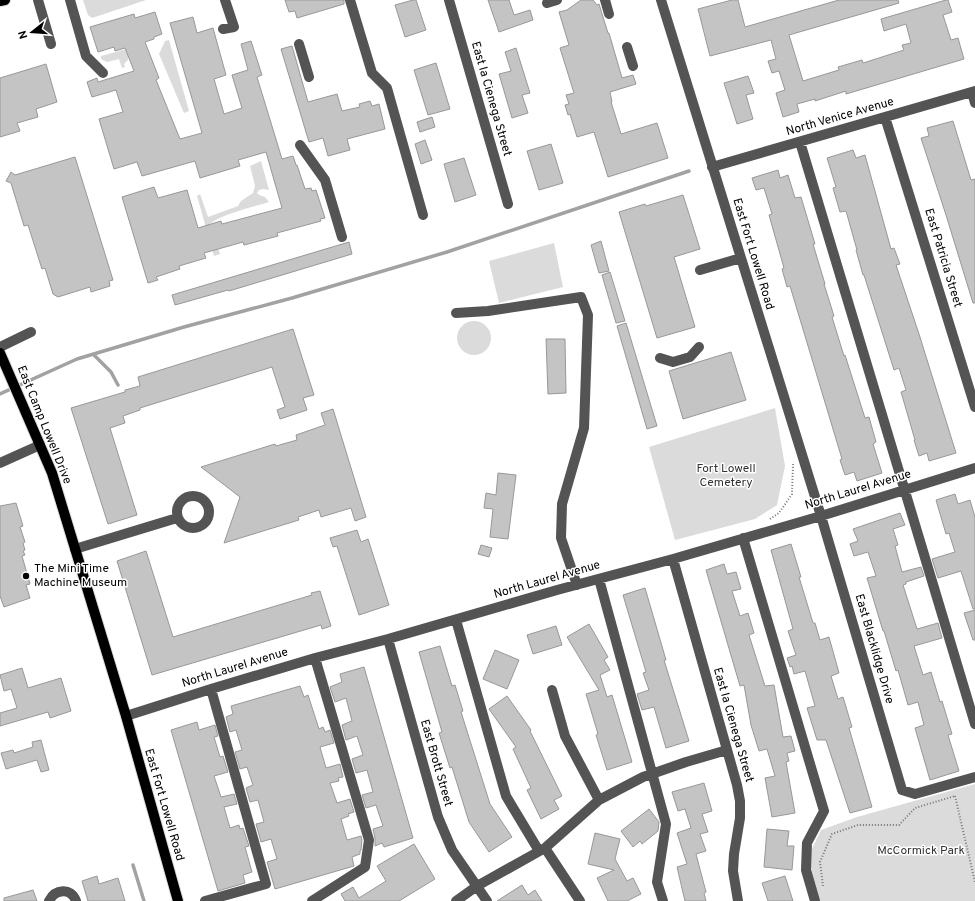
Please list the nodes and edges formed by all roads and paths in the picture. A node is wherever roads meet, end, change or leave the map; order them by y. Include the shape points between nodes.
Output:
1 (5, 0) edge
2 (38, 0) edge
3 (70, 0) edge
4 (225, 0) edge
5 (350, 0) edge
6 (449, 0) edge
7 (558, 0) edge
8 (605, 0) edge
9 (661, 0) edge
10 (0, 1) edge
11 (547, 3) dead end
12 (609, 14) dead end
13 (223, 29) dead end
14 (51, 44) dead end
15 (299, 44) dead end
16 (628, 47) dead end
17 (633, 66) dead end
18 (103, 73) dead end
19 (309, 77) dead end
20 (973, 91) edge
21 (975, 103) edge
22 (886, 117) junction
23 (800, 142) junction
24 (300, 145) dead end
25 (712, 167) junction
26 (508, 204) dead end
27 (423, 215) dead end
28 (342, 236) dead end
29 (741, 258) junction
30 (700, 270) dead end
31 (456, 313) dead end
32 (31, 332) dead end
33 (699, 346) dead end
34 (0, 347) edge
35 (0, 353) edge
36 (660, 358) dead end
37 (975, 407) edge
38 (40, 444) junction
39 (0, 462) edge
40 (793, 464) dead end
41 (975, 468) edge
42 (905, 490) junction
43 (821, 516) junction
44 (177, 518) dead end
45 (767, 520) dead end
46 (743, 538) junction
47 (75, 549) junction
48 (673, 559) junction
49 (599, 579) junction
50 (577, 585) junction
51 (456, 620) junction
52 (388, 639) junction
53 (315, 658) junction
54 (211, 689) junction
55 (552, 690) dead end
56 (126, 716) junction
57 (975, 724) edge
58 (727, 750) junction
59 (653, 774) junction
60 (975, 776) edge
61 (952, 783) junction
62 (955, 796) junction
63 (599, 800) junction
64 (542, 849) junction
65 (975, 882) edge
66 (477, 886) junction
67 (824, 893) dead end
68 (49, 901) edge
69 (76, 901) edge
70 (178, 901) edge
71 (205, 901) edge
72 (312, 901) edge
73 (456, 901) edge
74 (488, 901) edge
75 (580, 901) edge
76 (662, 901) edge
77 (738, 901) edge
78 (815, 901) edge

1 - 10 main road
2 - 14 street
3 - 18 street via 86,56
4 - 13 street via 234,27
5 - 27 street via 372,73 387,88
6 - 26 street, East la Cienega Street
7 - 11 street
8 - 12 street
9 - 25 street, East Fort Lowell Road
15 - 19 street
16 - 17 street
20 - 21 street
20 - 22 street, North Venice Avenue
22 - 23 street, North Venice Avenue
22 - 37 street, East Patricia Street
23 - 25 street, North Venice Avenue
23 - 42 street
24 - 28 street via 325,180
25 - 29 street, East Fort Lowell Road
29 - 30 street
29 - 43 street, East Fort Lowell Road
31 - 50 street via 581,298 588,315 584,428 562,504 562,538
32 - 34 street
33 - 36 street via 690,357 673,362
35 - 38 main road, East Camp Lowell Drive
38 - 39 street
38 - 47 main road, East Camp Lowell Drive via 52,473
40 - 45 path via 792,494 779,513
41 - 42 street, North Laurel Avenue
42 - 43 street, North Laurel Avenue
42 - 57 street
43 - 46 street, North Laurel Avenue
43 - 61 street, East Blacklidge Drive via 902,790 915,794
44 - 47 street
46 - 48 street, North Laurel Avenue
46 - 78 street via 824,811 807,843 806,870
47 - 56 main road, East Camp Lowell Drive
48 - 49 street, North Laurel Avenue
48 - 58 street, East la Cienega Street
49 - 50 street, North Laurel Avenue
49 - 59 street
50 - 51 street, North Laurel Avenue
51 - 52 street, North Laurel Avenue
51 - 64 street via 506,796
52 - 53 street, North Laurel Avenue
52 - 66 street, East Brott Street via 438,817 452,850
53 - 54 street, North Laurel Avenue
53 - 72 street via 368,840 365,866
54 - 56 street, North Laurel Avenue
54 - 71 street via 266,884
55 - 63 street via 565,736
56 - 70 main road, East Fort Lowell Road
58 - 59 street
58 - 77 street, East la Cienega Street via 740,801 733,871
59 - 63 street
59 - 76 street via 666,824 657,882
60 - 61 street
61 - 62 path
62 - 65 path
62 - 67 path via 915,808 899,825 858,824 832,834 820,862
63 - 64 street
64 - 66 street
64 - 75 street
66 - 73 street
66 - 74 street, East Brott Street
68 - 69 street via 54,894 63,891 72,894

